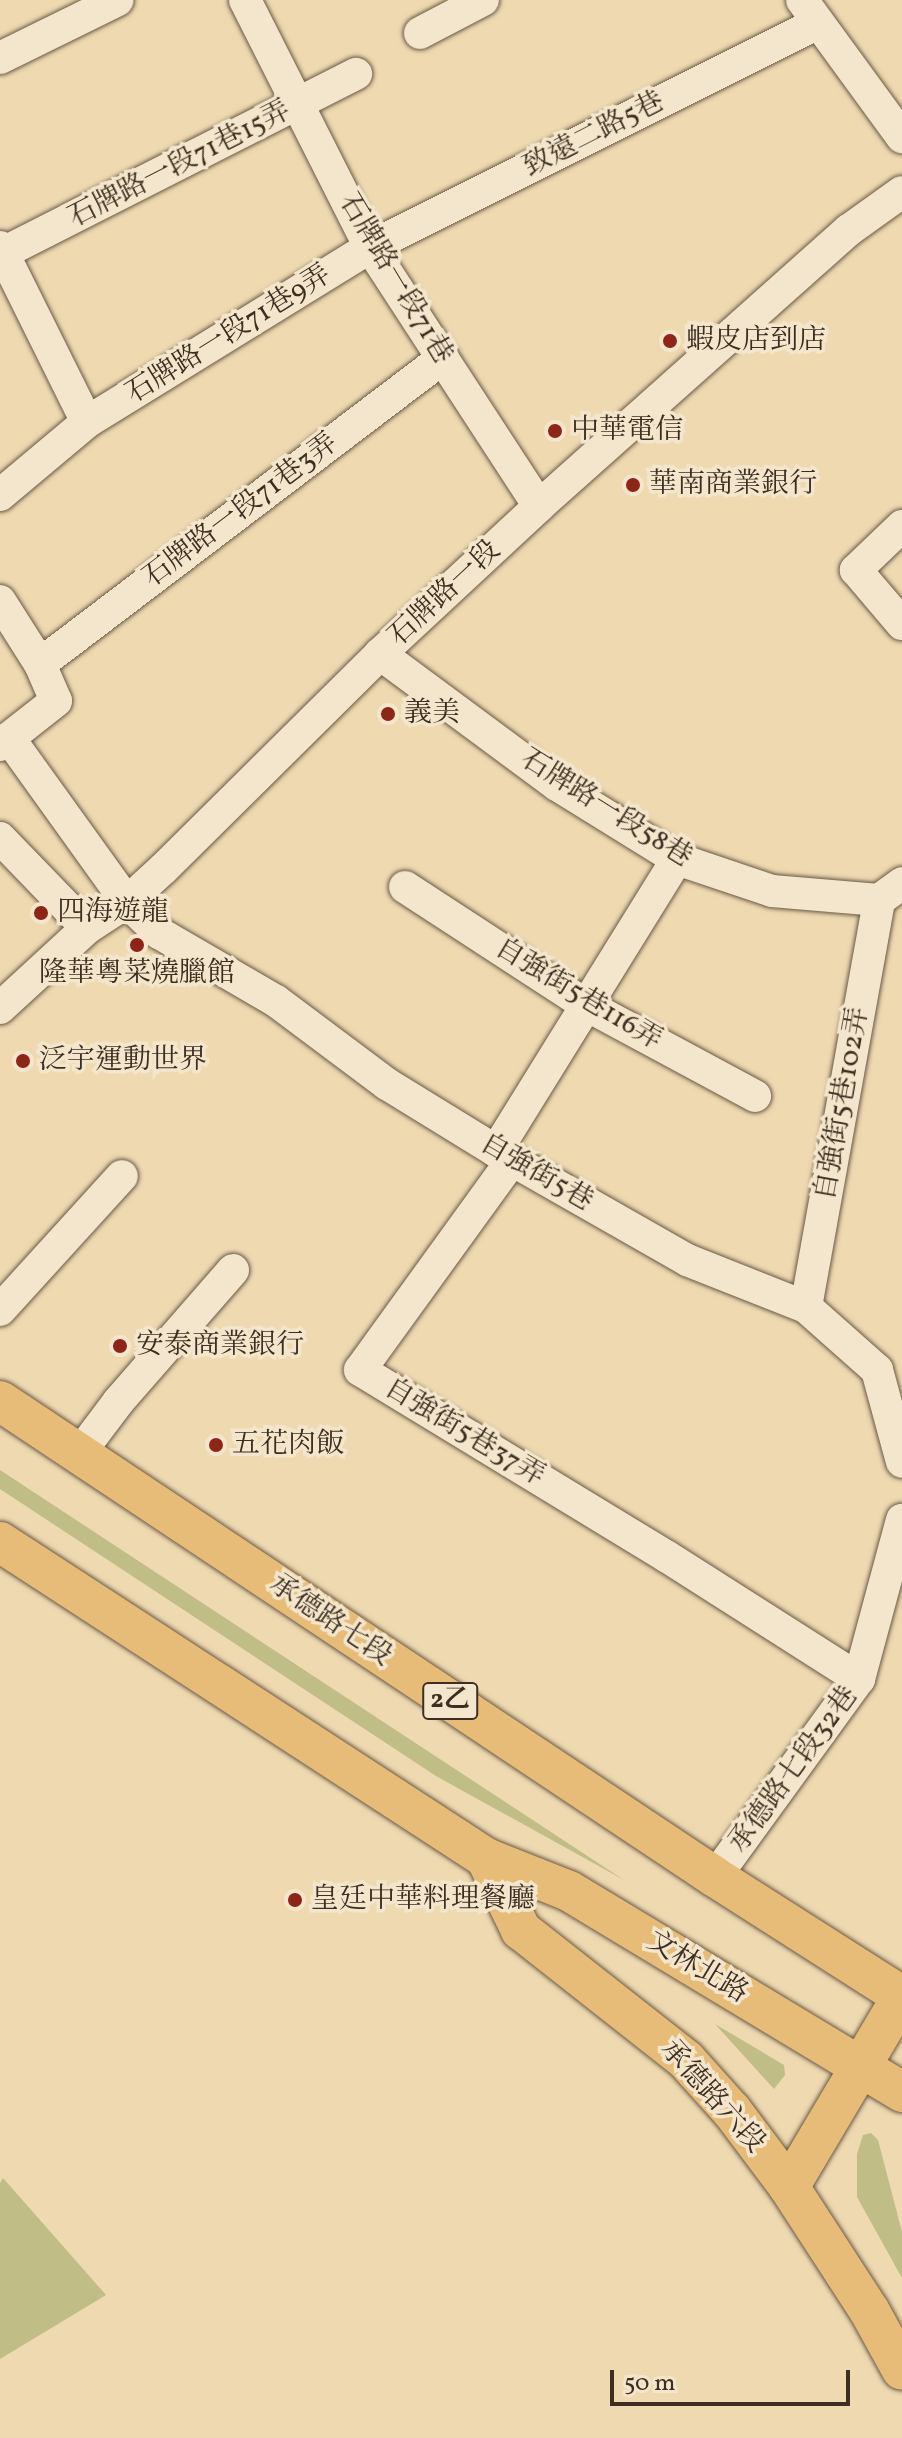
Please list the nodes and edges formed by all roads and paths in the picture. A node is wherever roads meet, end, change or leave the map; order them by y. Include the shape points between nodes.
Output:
1 (118, 0) edge
2 (245, 0) edge
3 (483, 0) edge
4 (810, 12) edge
5 (420, 33) dead end
6 (0, 58) edge
7 (356, 74) dead end
8 (298, 106) junction
9 (902, 137) edge
10 (902, 192) edge
11 (370, 247) junction
12 (2, 250) edge
13 (443, 358) junction
14 (87, 422) junction
15 (0, 495) edge
16 (539, 506) junction
17 (902, 526) edge
18 (0, 601) edge
19 (902, 624) edge
20 (380, 654) junction
21 (40, 664) junction
22 (4, 742) edge
23 (0, 838) edge
24 (677, 859) junction
25 (405, 887) dead end
26 (890, 892) edge
27 (127, 902) junction
28 (87, 928) junction
29 (586, 1005) junction
30 (0, 1008) edge
31 (755, 1096) dead end
32 (504, 1155) junction
33 (122, 1176) dead end
34 (233, 1270) dead end
35 (806, 1307) junction
36 (0, 1310) edge
37 (890, 1372) edge
38 (0, 1401) edge
39 (79, 1454) junction
40 (902, 1462) edge
41 (902, 1520) edge
42 (0, 1542) edge
43 (859, 1679) junction
44 (486, 1858) junction
45 (715, 1877) junction
46 (902, 1996) edge
47 (860, 2066) junction
48 (902, 2092) edge
49 (789, 2187) junction
50 (902, 2370) edge

1 - 6 street
2 - 8 street, 石牌路一段71巷
3 - 5 street
4 - 9 street
4 - 11 street, 致遠二路5巷
7 - 8 street, 石牌路一段71巷15弄
8 - 11 street, 石牌路一段71巷
8 - 12 street, 石牌路一段71巷15弄
10 - 16 street, 石牌路一段 via 849,230
11 - 13 street, 石牌路一段71巷
11 - 14 street, 石牌路一段71巷9弄
12 - 14 street
13 - 16 street, 石牌路一段71巷
13 - 21 street, 石牌路一段71巷3弄
14 - 15 street, 石牌路一段71巷9弄
16 - 20 street, 石牌路一段
17 - 19 street via 856,570
18 - 21 street
20 - 24 street, 石牌路一段58巷 via 557,785
20 - 27 street, 石牌路一段
21 - 22 street via 56,701
22 - 27 street, 自強街5巷
23 - 28 street
24 - 26 street, 石牌路一段58巷 via 772,891
24 - 29 street
25 - 29 street, 自強街5巷116弄
26 - 35 street, 自強街5巷102弄
27 - 28 street, 石牌路一段
27 - 32 street, 自強街5巷 via 159,933 276,1001 387,1084
28 - 30 street, 石牌路一段
29 - 31 street, 自強街5巷116弄
29 - 32 street
32 - 35 street, 自強街5巷 via 687,1260
32 - 43 street, 自強街5巷37弄 via 360,1370
33 - 36 street
34 - 39 street
35 - 37 street, 自強街5巷
37 - 40 street, 自強街5巷
38 - 39 main road, 承德路七段 / 2乙
39 - 45 main road, 承德路七段 / 2乙
41 - 43 street, 承德路七段32巷
42 - 44 main road
43 - 45 street, 承德路七段32巷
44 - 47 main road, 文林北路 via 569,1891
44 - 49 main road, 承德路六段 via 521,1930 686,2060
45 - 46 main road, 承德路七段 / 2乙
46 - 47 main road
47 - 48 main road, 文林北路
47 - 49 main road
49 - 50 main road, 承德路六段

